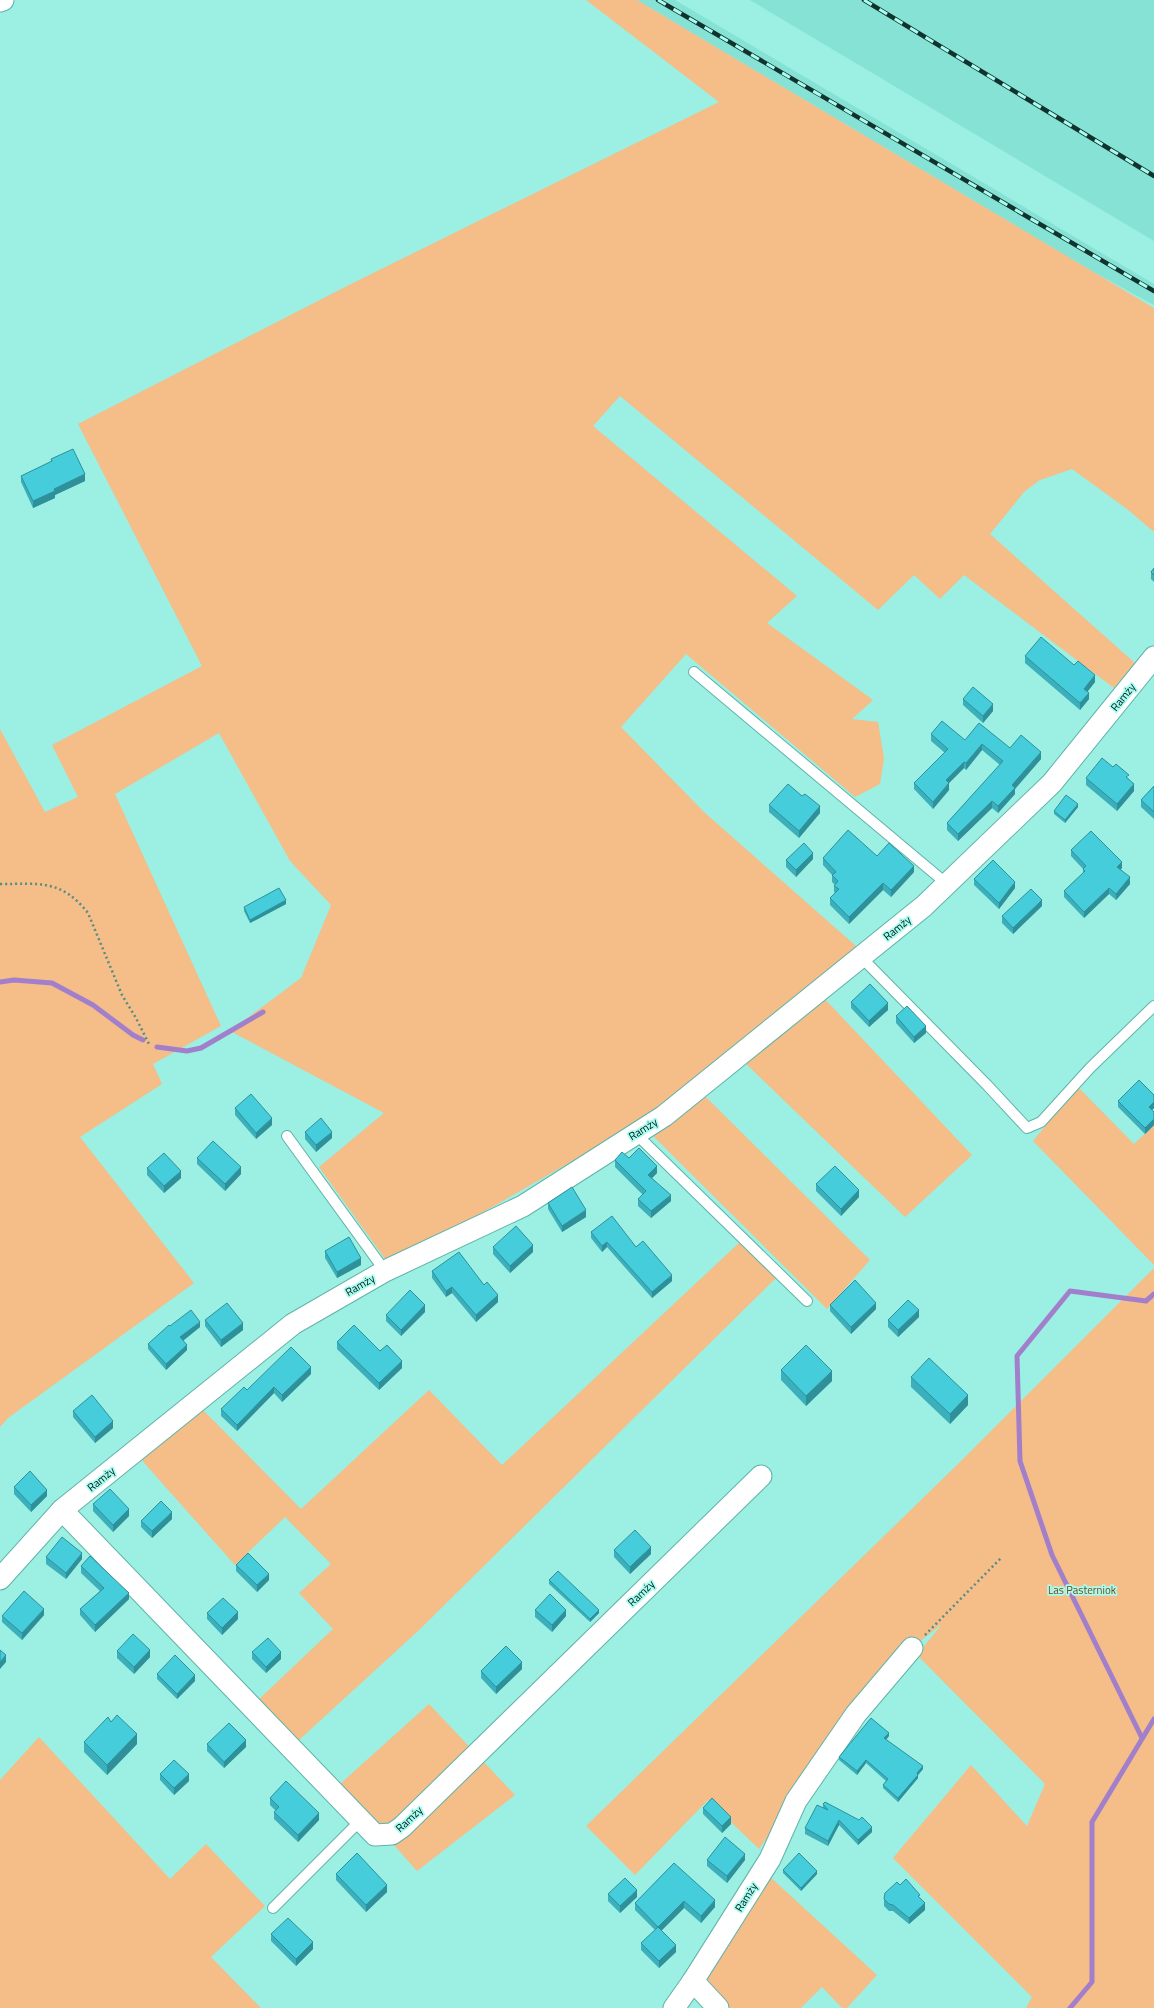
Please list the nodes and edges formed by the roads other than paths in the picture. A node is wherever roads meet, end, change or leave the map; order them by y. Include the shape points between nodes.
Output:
1 (3, 0) edge
2 (0, 1) edge
3 (1154, 658) edge
4 (694, 672) dead end
5 (947, 884) junction
6 (861, 957) junction
7 (1154, 1006) edge
8 (636, 1134) junction
9 (287, 1136) dead end
10 (385, 1271) junction
11 (807, 1301) dead end
12 (761, 1476) dead end
13 (62, 1510) junction
14 (0, 1579) edge
15 (912, 1648) road end
16 (361, 1820) junction
17 (273, 1908) dead end
18 (693, 1981) junction
19 (674, 2008) edge
20 (718, 2008) edge

1 - 2 street
3 - 5 street, Ramży via 1052,784
4 - 5 lane
5 - 6 street, Ramży
6 - 7 lane via 1027,1128 1041,1122 1090,1068
6 - 8 street, Ramży via 664,1116
8 - 10 street, Ramży via 523,1206
8 - 11 lane
9 - 10 lane
10 - 13 street, Ramży via 293,1324
12 - 16 street, Ramży via 402,1826 392,1834 375,1835
13 - 14 street, Ramży
13 - 16 street, Ramży
15 - 18 street, Ramży via 856,1714 796,1801 770,1859
16 - 17 lane
18 - 19 street, Ramży
18 - 20 street

